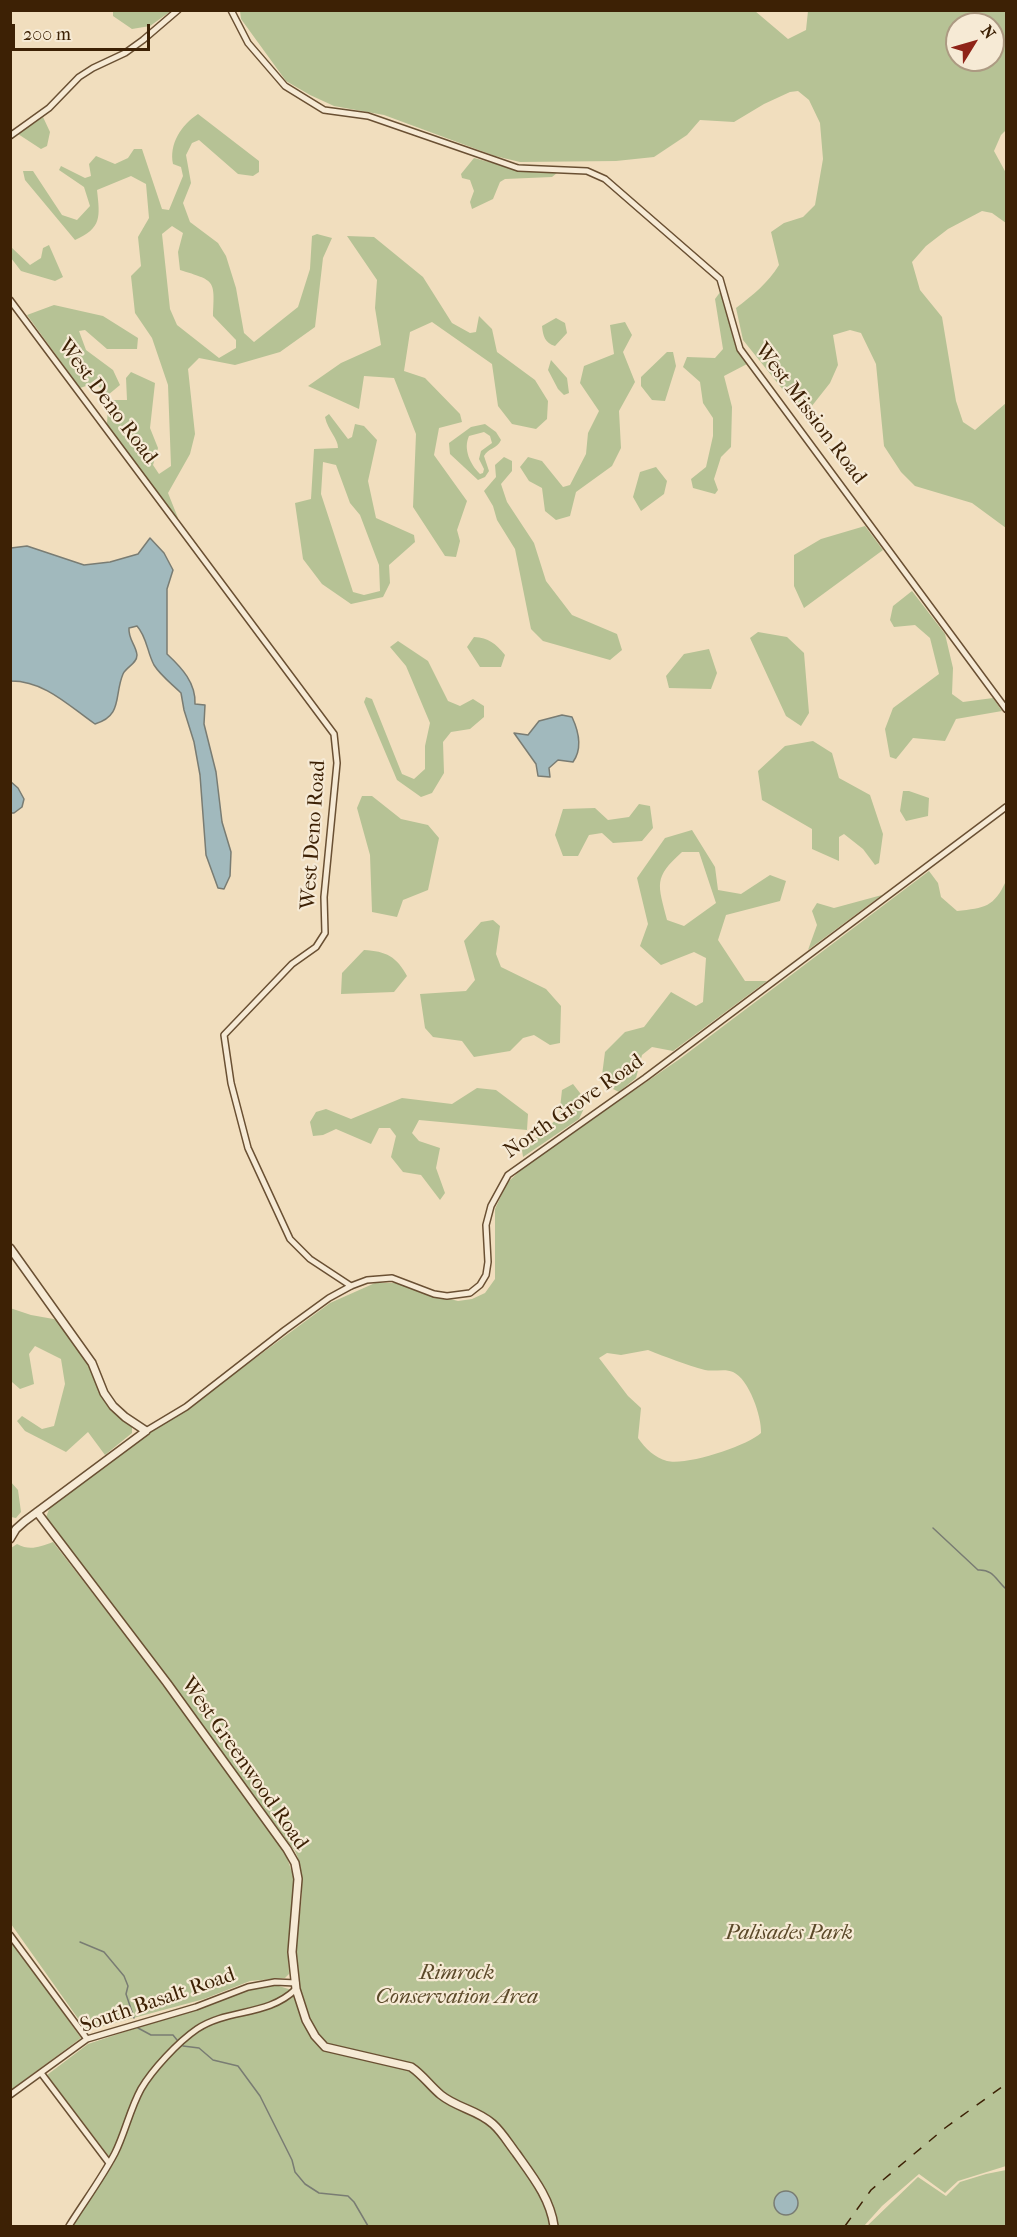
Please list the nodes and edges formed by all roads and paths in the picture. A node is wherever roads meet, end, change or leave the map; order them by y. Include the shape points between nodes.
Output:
1 (178, 10) edge
2 (231, 10) edge
3 (10, 136) edge
4 (10, 300) edge
5 (1006, 709) edge
6 (1006, 807) edge
7 (10, 1248) edge
8 (351, 1286) junction
9 (147, 1431) junction
10 (37, 1512) junction
11 (10, 1539) edge
12 (10, 1935) edge
13 (296, 1986) junction
14 (87, 2039) junction
15 (41, 2073) junction
16 (10, 2095) edge
17 (109, 2163) junction
18 (69, 2226) edge
19 (554, 2226) edge

1 - 3 street via 125,53 79,78 49,108
2 - 5 street, West Mission Road via 248,43 285,87 324,110 368,116 518,168 587,171 605,179 720,279 740,349
4 - 8 street, West Deno Road via 334,734 337,763 324,897 325,933 316,947 292,964 224,1035 231,1083 248,1148 290,1239 310,1259
6 - 8 street, North Grove Road via 645,1078 508,1175 491,1206 486,1225 486,1275 480,1286 459,1296 447,1296 392,1278
7 - 9 street via 92,1363 113,1406
8 - 9 street, North Grove Road via 320,1304 186,1407
9 - 10 street
10 - 11 street
10 - 13 street, West Greenwood Road via 167,1683 291,1856 298,1879 292,1952
12 - 14 street
13 - 14 street, South Basalt Road via 274,1982 248,1987 196,2007
13 - 17 street via 286,1999 268,2008 210,2022 185,2038 141,2089
13 - 19 street, West Greenwood Road via 306,2020 325,2047 411,2067 451,2102 494,2124 543,2191
14 - 15 street, South Basalt Road
15 - 16 street, South Basalt Road
15 - 17 street
17 - 18 street

